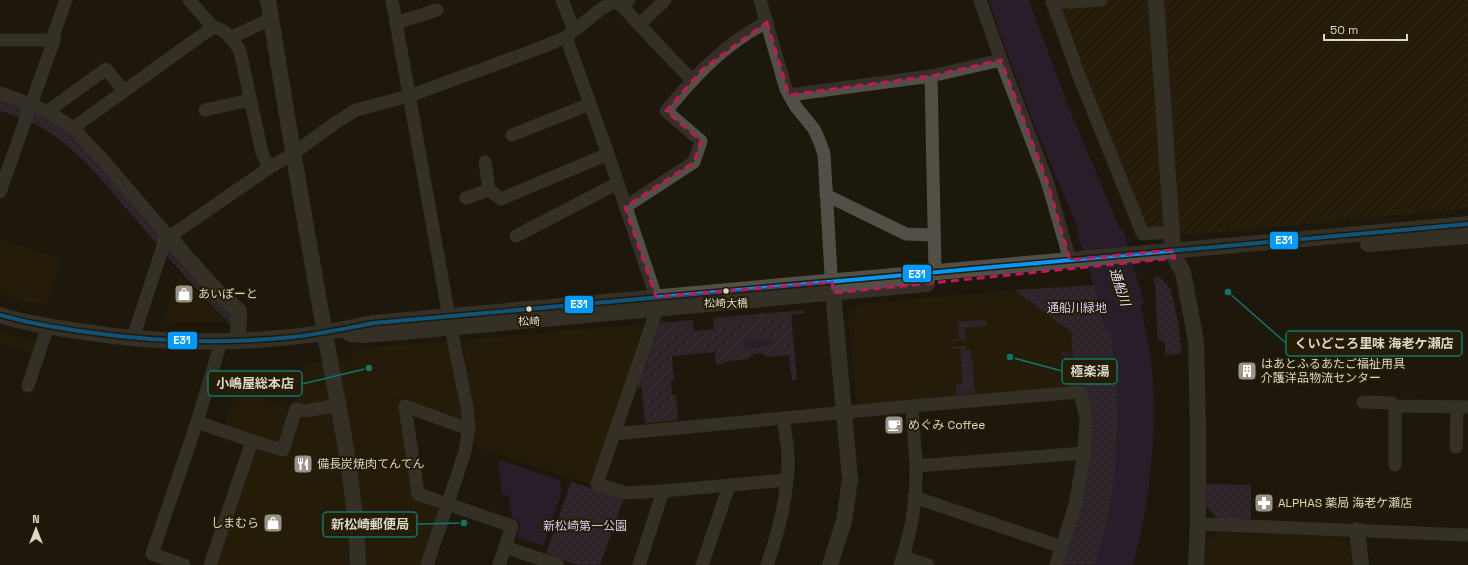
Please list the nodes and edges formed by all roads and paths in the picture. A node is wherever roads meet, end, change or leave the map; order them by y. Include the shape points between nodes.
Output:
1 (66, 0) edge
2 (189, 0) edge
3 (268, 0) edge
4 (392, 0) edge
5 (562, 0) edge
6 (665, 0) edge
7 (760, 0) edge
8 (980, 0) edge
9 (1101, 0) edge
10 (1156, 0) edge
11 (1053, 1) edge
12 (620, 2) edge
13 (437, 10) dead end
14 (271, 19) junction
15 (767, 22) junction
16 (396, 23) junction
17 (639, 25) junction
18 (213, 27) junction
19 (570, 33) junction
20 (230, 38) junction
21 (0, 40) edge
22 (54, 40) junction
23 (1001, 60) junction
24 (930, 76) junction
25 (692, 80) junction
26 (124, 91) junction
27 (0, 93) edge
28 (789, 95) junction
29 (409, 96) junction
30 (250, 100) junction
31 (31, 104) junction
32 (590, 104) junction
33 (205, 110) dead end
34 (47, 112) junction
35 (73, 128) junction
36 (512, 135) dead end
37 (294, 153) junction
38 (608, 154) junction
39 (486, 162) dead end
40 (269, 168) junction
41 (618, 183) junction
42 (489, 190) junction
43 (0, 192) edge
44 (826, 195) junction
45 (466, 198) dead end
46 (626, 207) junction
47 (1468, 224) edge
48 (1171, 232) junction
49 (168, 235) junction
50 (934, 235) junction
51 (516, 236) dead end
52 (1468, 236) edge
53 (1166, 255) junction
54 (1074, 263) junction
55 (935, 272) junction
56 (832, 287) junction
57 (656, 303) junction
58 (0, 315) edge
59 (450, 322) junction
60 (48, 326) junction
61 (325, 333) junction
62 (133, 338) junction
63 (238, 341) junction
64 (221, 342) junction
65 (28, 386) dead end
66 (1362, 402) dead end
67 (338, 405) junction
68 (912, 406) junction
69 (1395, 406) junction
70 (1462, 407) edge
71 (845, 413) junction
72 (783, 418) junction
73 (197, 422) junction
74 (468, 429) junction
75 (614, 434) junction
76 (252, 441) junction
77 (1456, 446) dead end
78 (1084, 453) junction
79 (1395, 465) dead end
80 (916, 466) junction
81 (786, 480) junction
82 (729, 486) junction
83 (663, 491) junction
84 (914, 497) junction
85 (447, 504) junction
86 (1198, 524) junction
87 (1357, 530) junction
88 (1468, 534) edge
89 (505, 547) junction
90 (1062, 547) junction
91 (902, 561) edge
92 (184, 565) edge
93 (210, 565) edge
94 (358, 565) edge
95 (427, 565) edge
96 (499, 565) edge
97 (558, 565) edge
98 (638, 565) edge
99 (702, 565) edge
100 (767, 565) edge
101 (830, 565) edge
102 (928, 565) edge
103 (1056, 565) edge
104 (1196, 565) edge
105 (1361, 565) edge

1 - 22 street via 54,33
2 - 18 street
3 - 14 street
4 - 16 street
5 - 19 street
6 - 17 street
7 - 15 street
8 - 23 street
9 - 11 street
10 - 48 street
11 - 48 street via 1079,76 1143,234
12 - 17 street
12 - 19 street via 601,9
13 - 16 street
14 - 20 street
14 - 37 street
15 - 25 street via 731,45
15 - 28 street
16 - 29 street
17 - 25 street
18 - 20 street
18 - 26 street
19 - 29 street via 540,48
19 - 32 street
20 - 30 street via 240,51
21 - 22 street
22 - 31 street
23 - 24 street
23 - 54 street
24 - 28 street
24 - 50 street
25 - 46 street via 666,112 701,141 694,162
26 - 34 street via 106,69
26 - 35 street
27 - 31 street
28 - 44 street via 819,140 824,154
29 - 37 street via 356,110
29 - 59 street
30 - 33 street
30 - 40 street via 262,153
31 - 34 street
31 - 43 street
32 - 36 street
32 - 38 street
34 - 35 street
35 - 49 street
37 - 40 street
37 - 61 street
38 - 41 street
38 - 42 street via 501,199
39 - 42 street
40 - 49 street
41 - 46 street
41 - 51 street
42 - 45 street
44 - 50 street via 906,234
44 - 56 street
46 - 57 street
47 - 53 street
48 - 53 street
49 - 62 street
49 - 63 street via 209,284 239,311
50 - 55 street
52 - 53 street
53 - 54 street
53 - 86 street via 1183,272 1196,341
54 - 55 street
54 - 56 street via 992,278
55 - 56 street
56 - 57 street
56 - 71 street
57 - 59 street
57 - 75 street
58 - 60 street
59 - 61 street via 374,323
59 - 74 street via 467,407
60 - 62 street
60 - 65 street
61 - 63 street
61 - 67 street
62 - 64 street
63 - 64 street
64 - 73 street
66 - 69 street via 1392,402
67 - 76 street via 305,411 296,409 283,450
67 - 94 street via 351,479
68 - 71 street
68 - 78 street via 1080,392 1086,419
68 - 80 street
69 - 70 street
69 - 79 street
70 - 77 street
71 - 72 street
71 - 101 street via 850,478 848,500
72 - 75 street
72 - 81 street via 788,456
73 - 76 street
73 - 92 street via 152,554
74 - 85 street via 464,452
74 - 85 street via 405,406 418,494
75 - 83 street via 597,484 626,493
76 - 93 street
78 - 80 street
78 - 90 street via 1075,505
80 - 84 street
81 - 82 street
81 - 100 street via 783,510
82 - 83 street
82 - 99 street
83 - 98 street
84 - 90 street
84 - 91 street via 912,521
85 - 89 street via 512,526
85 - 95 street
86 - 87 street
86 - 104 street
87 - 88 street
87 - 105 street
89 - 96 street
89 - 97 street
90 - 103 street
91 - 102 street

